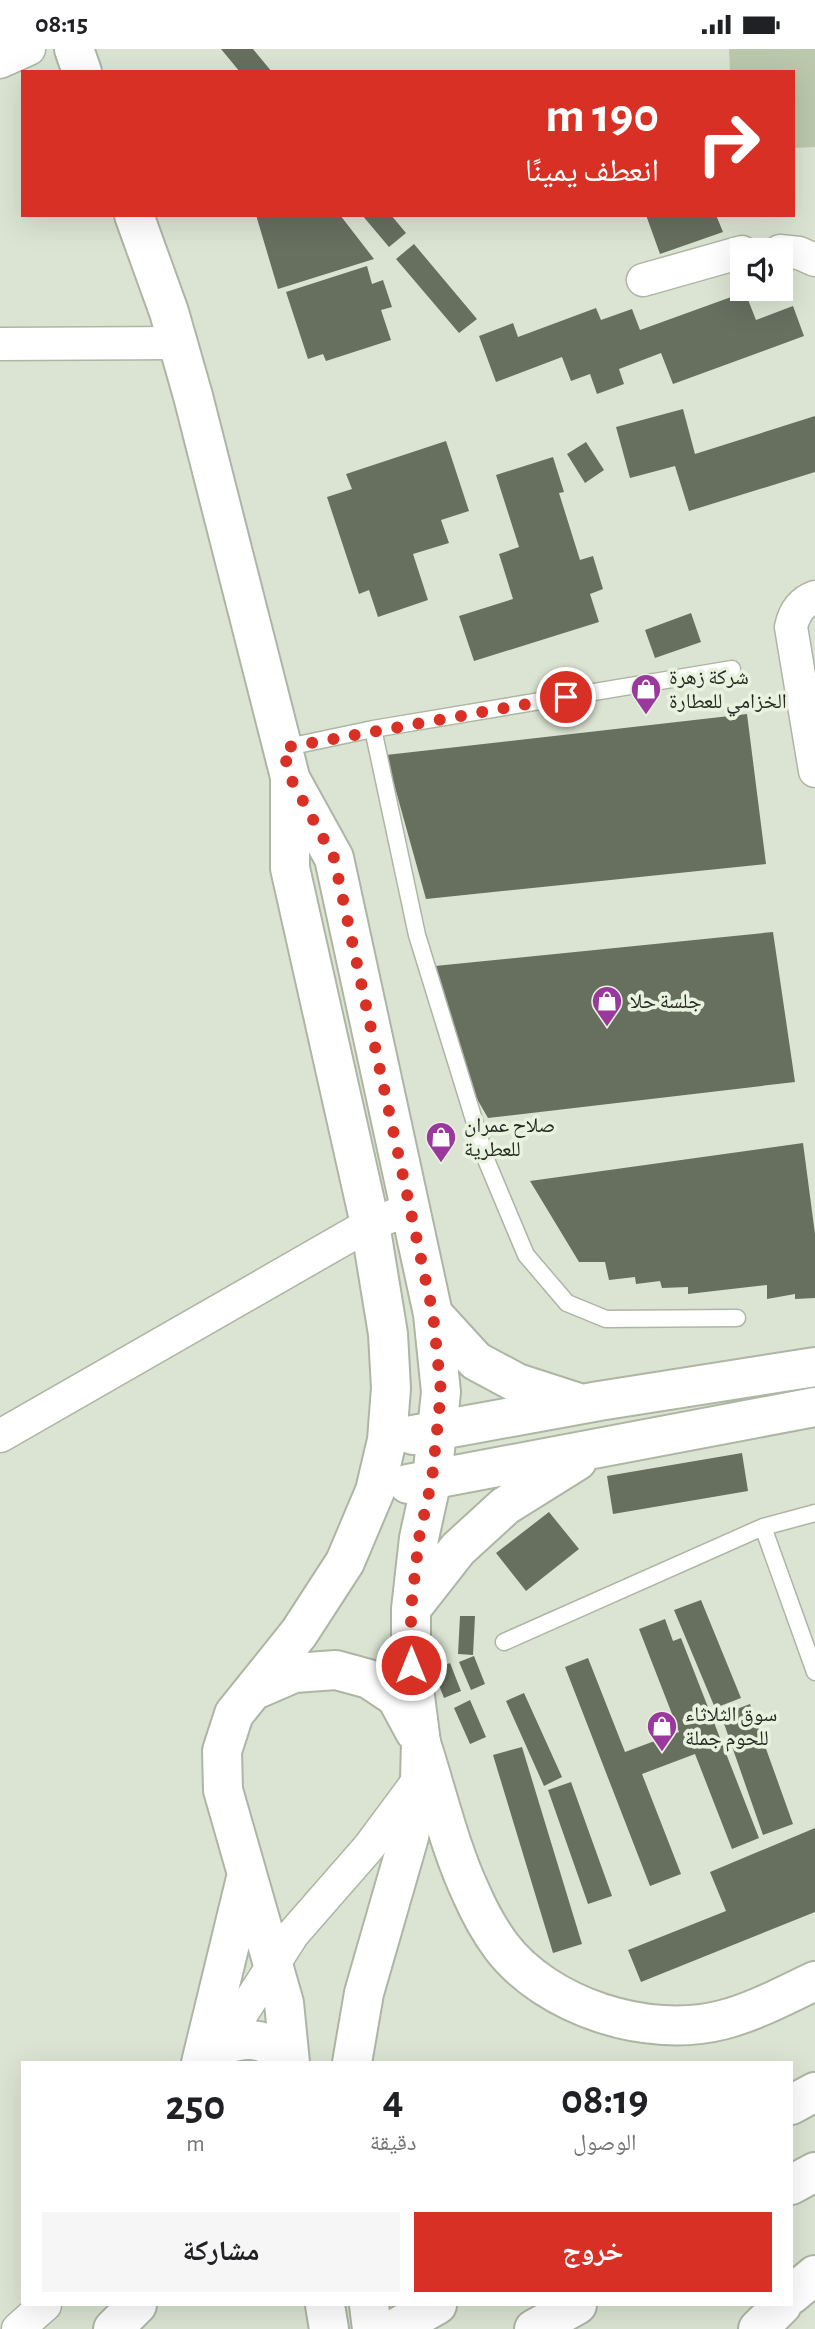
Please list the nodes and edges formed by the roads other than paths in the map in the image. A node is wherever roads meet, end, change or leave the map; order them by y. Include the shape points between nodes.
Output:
1 (29, 49) edge
2 (74, 49) edge
3 (0, 62) edge
4 (81, 70) edge
5 (135, 217) edge
6 (793, 252) edge
7 (730, 255) edge
8 (815, 260) edge
9 (643, 280) dead end
10 (178, 343) junction
11 (0, 344) edge
12 (815, 597) edge
13 (732, 669) dead end
14 (373, 729) junction
15 (286, 762) junction
16 (815, 771) edge
17 (409, 1210) junction
18 (370, 1224) junction
19 (433, 1314) junction
20 (737, 1318) dead end
21 (815, 1367) edge
22 (585, 1405) junction
23 (815, 1407) edge
24 (439, 1430) junction
25 (0, 1436) edge
26 (387, 1440) junction
27 (597, 1449) junction
28 (432, 1479) junction
29 (375, 1491) junction
30 (815, 1513) edge
31 (763, 1527) junction
32 (411, 1609) junction
33 (504, 1642) dead end
34 (815, 1672) edge
35 (257, 1689) junction
36 (421, 1761) junction
37 (247, 1872) junction
38 (273, 1962) junction
39 (815, 1981) edge
40 (211, 2057) edge
41 (289, 2061) edge
42 (290, 2061) edge
43 (352, 2061) edge
44 (815, 2092) edge
45 (793, 2104) edge
46 (815, 2172) edge
47 (793, 2184) edge
48 (815, 2275) edge
49 (793, 2293) edge
50 (45, 2306) edge
51 (136, 2306) edge
52 (326, 2306) edge
53 (369, 2306) edge
54 (435, 2306) edge
55 (575, 2306) edge
56 (781, 2306) edge
57 (18, 2329) edge
58 (113, 2329) edge
59 (328, 2329) edge
60 (372, 2329) edge
61 (394, 2329) edge
62 (534, 2329) edge
63 (758, 2329) edge

1 - 3 street
2 - 4 main road
5 - 10 main road
6 - 8 street
7 - 9 street
10 - 11 street
10 - 15 main road
12 - 16 street via 800,606 791,627
13 - 14 lane
14 - 15 lane
14 - 20 lane via 417,935 487,1162 526,1255 567,1303 606,1319
15 - 17 main road via 334,858
15 - 18 main road via 290,868
17 - 18 street
17 - 19 main road
18 - 25 street
18 - 26 main road via 388,1334 391,1388
19 - 22 main road via 475,1361 517,1383
19 - 24 main road via 441,1392
21 - 22 main road
22 - 24 main road
23 - 27 main road
24 - 26 main road
24 - 28 main road
26 - 29 main road
27 - 28 main road
27 - 32 main road via 505,1506 458,1549
28 - 29 main road
28 - 32 main road
29 - 35 main road via 345,1563
30 - 31 lane
31 - 33 lane
31 - 34 lane
32 - 36 main road via 411,1665
35 - 36 main road via 294,1673 336,1670 369,1679 396,1697
35 - 37 main road via 234,1714 222,1751 223,1790
36 - 38 street via 369,1847
36 - 39 main road via 471,1895 500,1945 524,1969 578,2005 649,2024 684,2024 732,2017
36 - 43 main road via 409,1837 364,1993
37 - 38 main road
37 - 40 main road
38 - 40 street
38 - 42 main road via 284,2003
40 - 41 main road via 253,2039 280,2050
44 - 45 main road
46 - 47 main road
48 - 49 main road
50 - 57 street
51 - 58 main road
52 - 59 main road
53 - 60 main road
54 - 61 main road
55 - 62 main road
56 - 63 main road

